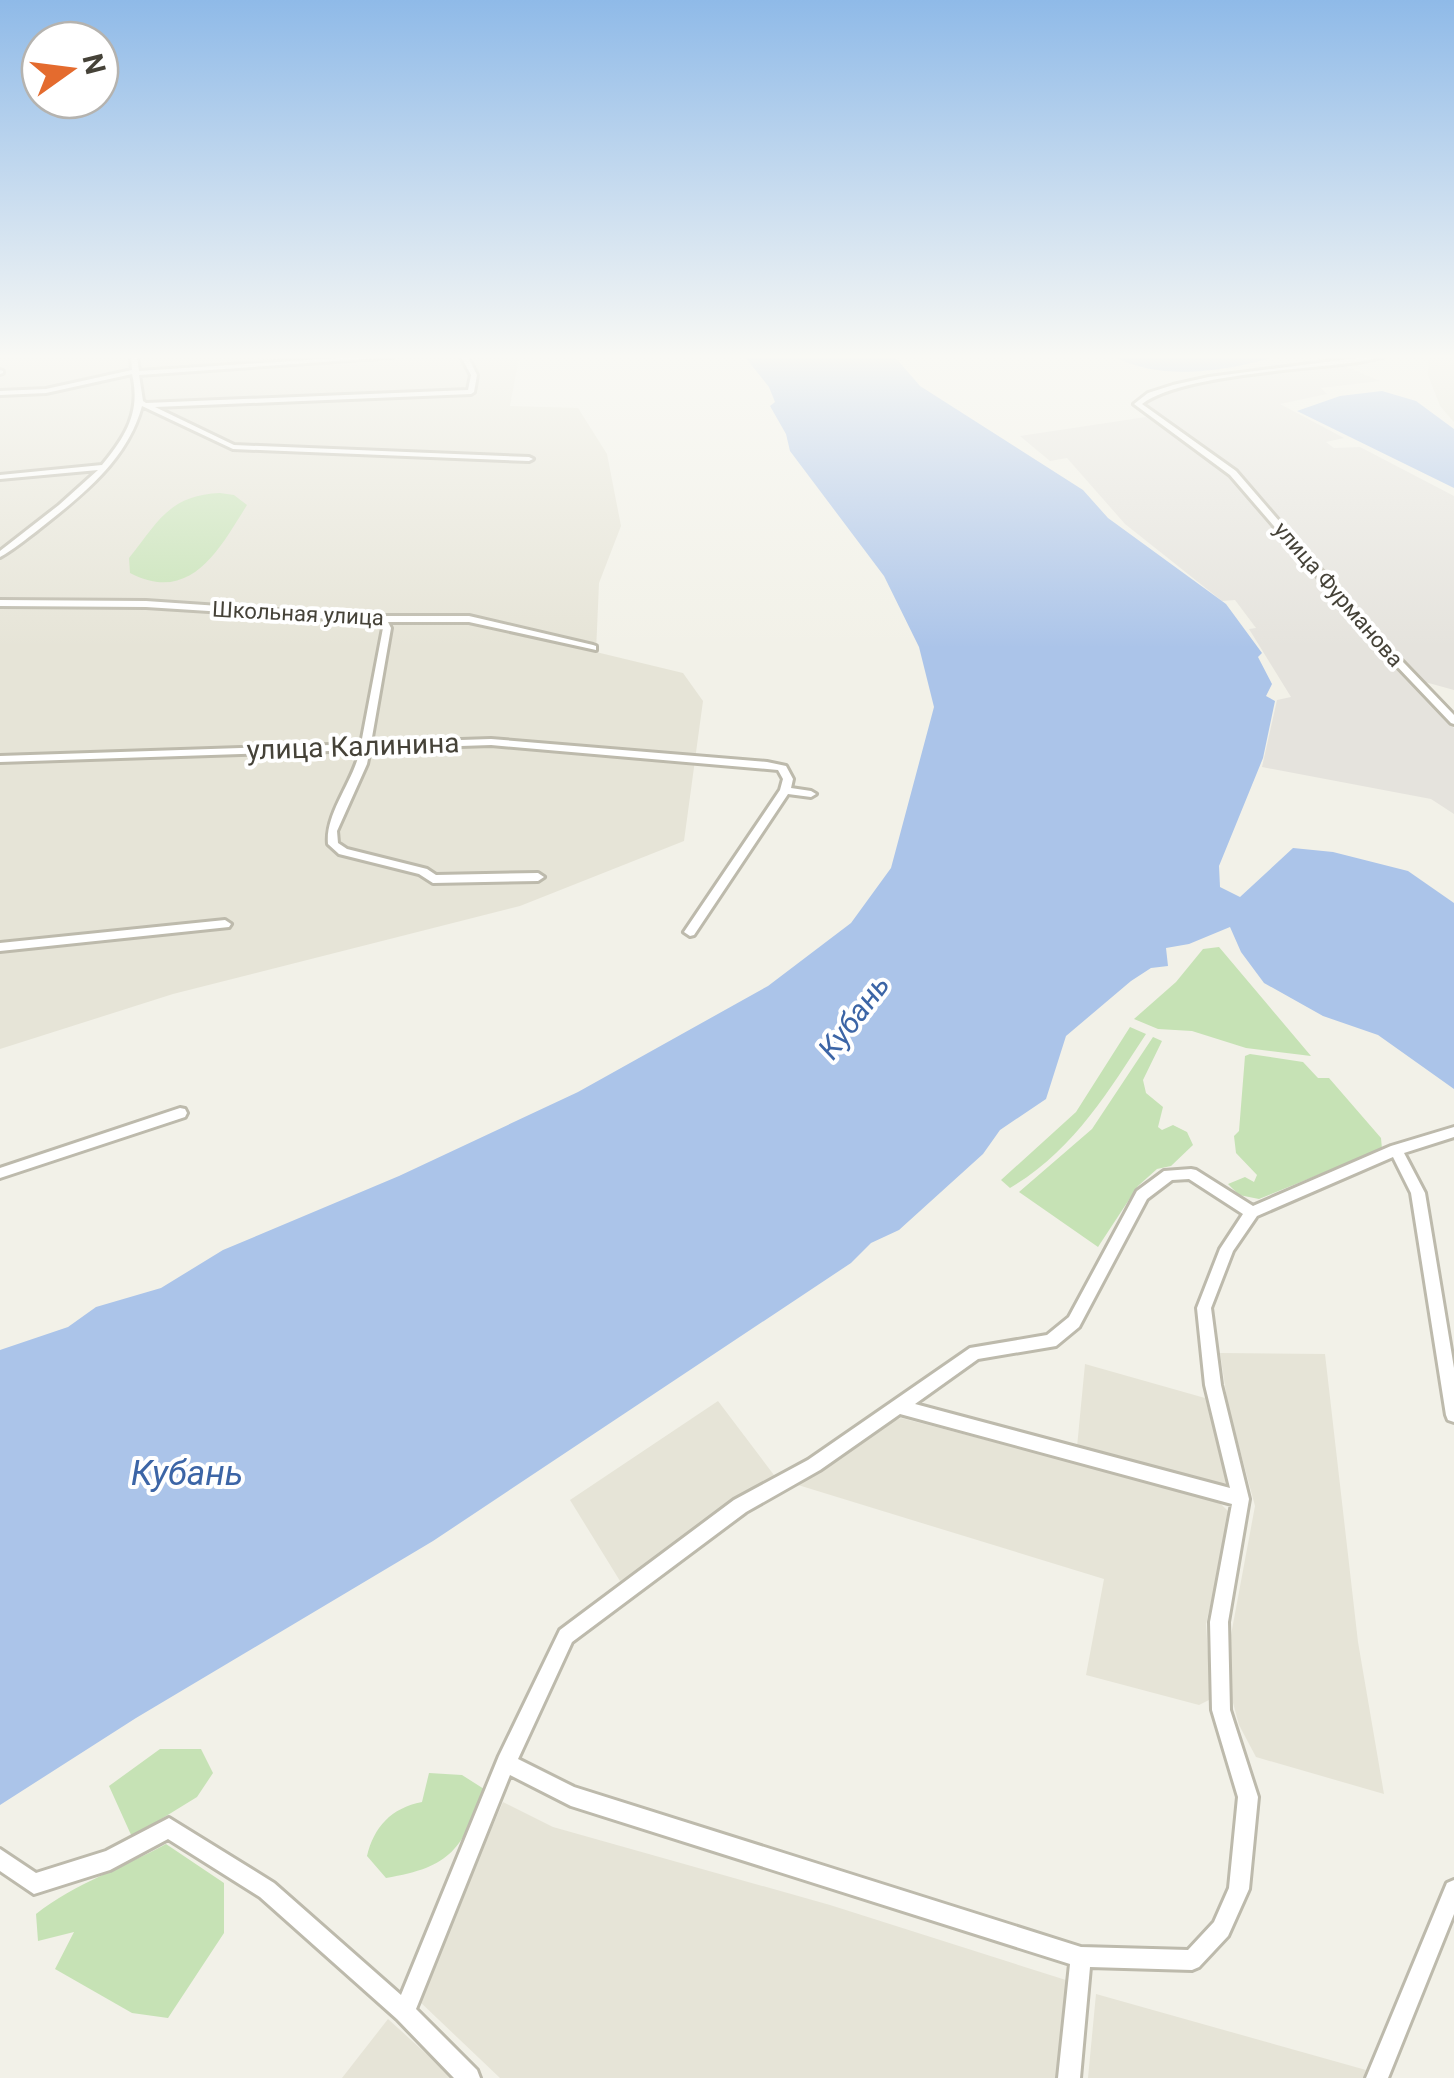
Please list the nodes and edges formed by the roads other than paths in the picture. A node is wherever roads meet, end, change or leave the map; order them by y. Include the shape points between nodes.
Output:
1 (113, 454) edge
2 (405, 454) edge
3 (1207, 454) edge
4 (529, 459) dead end
5 (105, 467) junction
6 (0, 477) edge
7 (0, 555) edge
8 (0, 603) edge
9 (383, 620) junction
10 (593, 648) dead end
11 (1454, 721) edge
12 (363, 748) junction
13 (0, 759) edge
14 (785, 790) junction
15 (812, 794) dead end
16 (538, 876) dead end
17 (225, 924) dead end
18 (690, 932) dead end
19 (0, 947) edge
20 (180, 1112) dead end
21 (1454, 1132) edge
22 (1396, 1150) junction
23 (0, 1172) edge
24 (1252, 1212) junction
25 (900, 1406) junction
26 (1454, 1415) edge
27 (1241, 1499) junction
28 (506, 1763) junction
29 (0, 1859) edge
30 (1454, 1890) edge
31 (1082, 1957) junction
32 (404, 2012) junction
33 (469, 2078) edge
34 (1069, 2078) edge
35 (1377, 2078) edge

1 - 5 street
2 - 4 street
3 - 11 street, улица Фурманова via 1233,473
5 - 6 street
5 - 7 street
8 - 9 street, Школьная улица via 146,604
9 - 10 street, Школьная улица via 469,619
9 - 12 street via 387,628
12 - 13 street, улица Калинина
12 - 14 street, улица Калинина via 491,742 782,768
12 - 16 street via 332,831 342,852 433,879
14 - 15 street
14 - 18 street
17 - 19 street
20 - 23 street
21 - 22 street
22 - 24 street
22 - 26 street via 1418,1193
24 - 25 street via 1190,1174 1160,1180 1142,1195 1074,1322 1051,1341 975,1353
24 - 27 street via 1227,1249 1204,1308 1214,1386
25 - 27 street
25 - 28 street via 740,1506 566,1636
27 - 31 street via 1220,1622 1221,1710 1248,1796 1240,1888 1221,1929 1192,1960
28 - 31 street via 572,1796
28 - 32 street
29 - 32 street via 34,1884 110,1860 169,1828 266,1890
30 - 35 street
31 - 34 street
32 - 33 street

